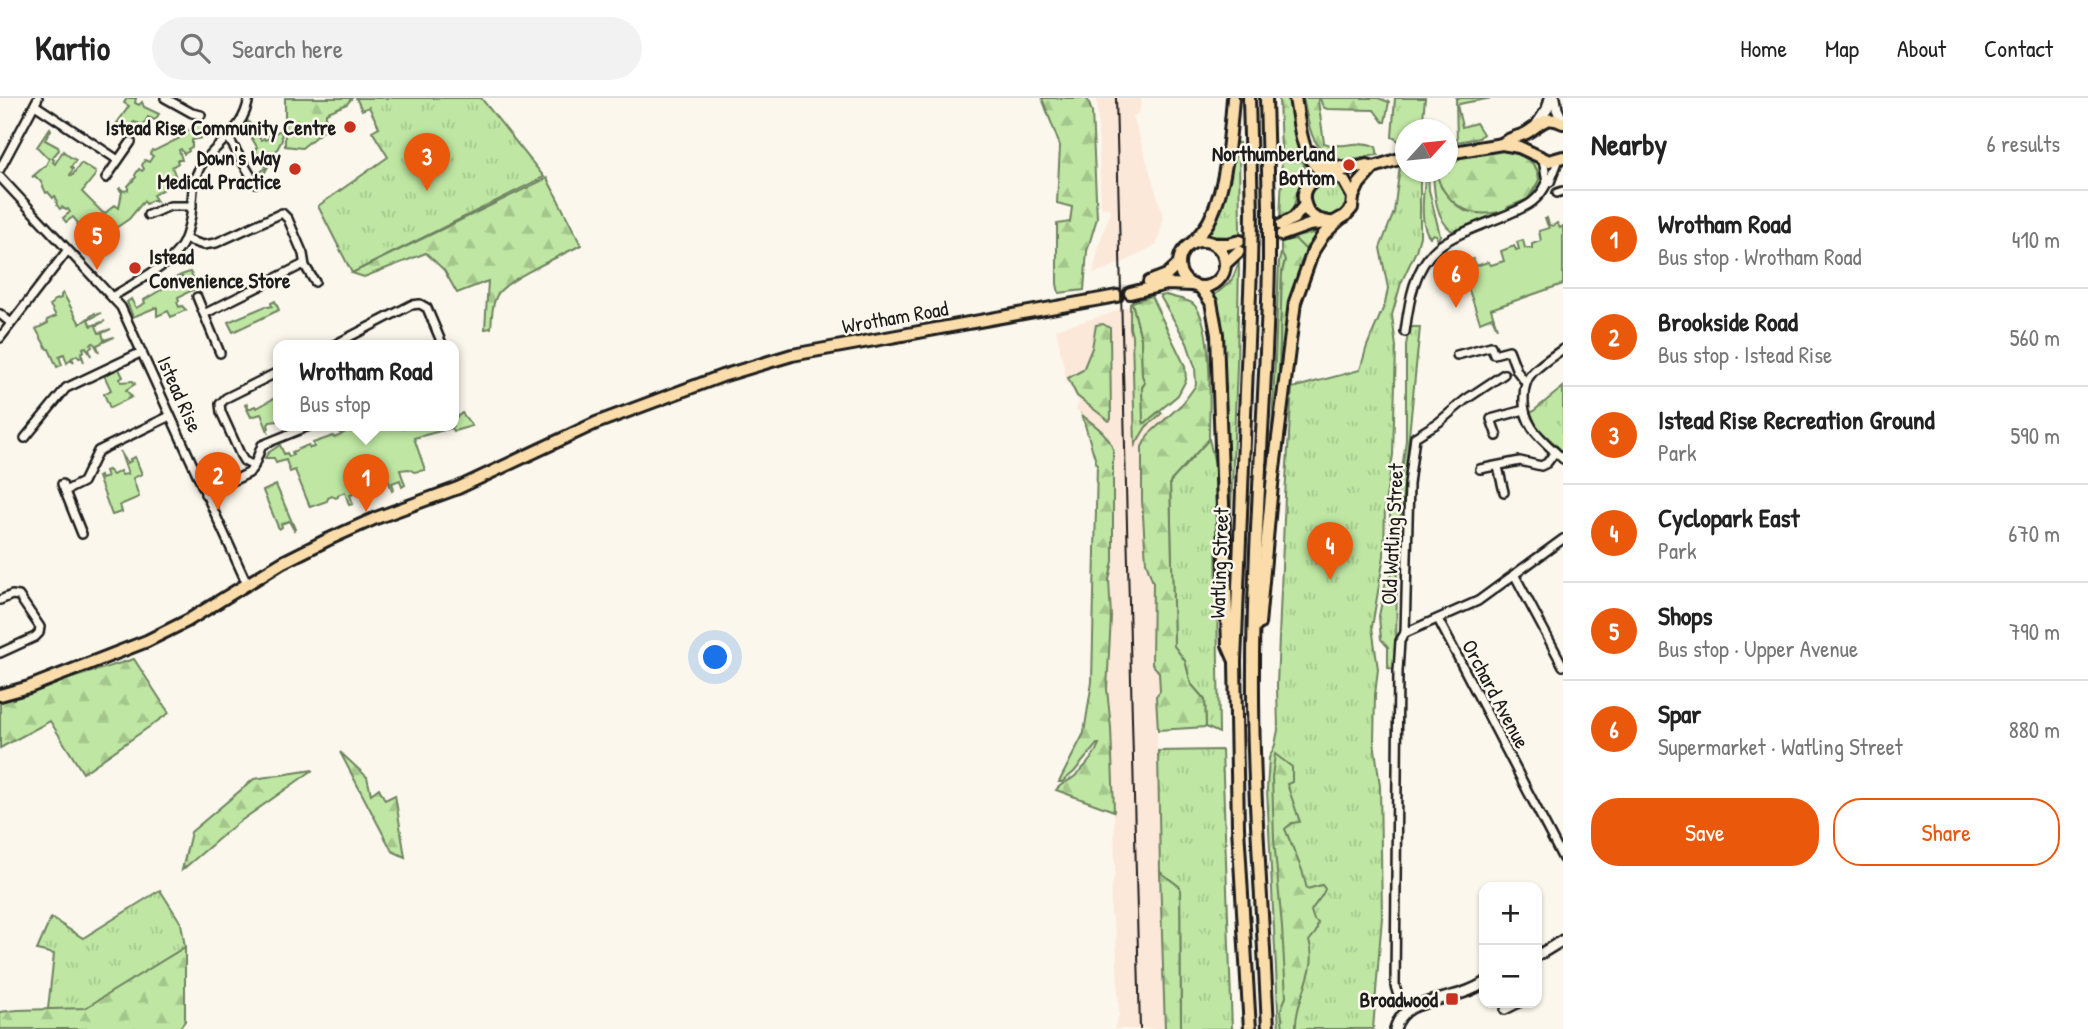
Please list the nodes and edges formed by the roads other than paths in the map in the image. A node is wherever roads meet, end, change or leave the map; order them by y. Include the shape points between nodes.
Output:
1 (165, 98) edge
2 (249, 98) edge
3 (1233, 98) edge
4 (1249, 98) edge
5 (1266, 98) edge
6 (1295, 98) edge
7 (1553, 98) edge
8 (37, 101) edge
9 (192, 122) dead end
10 (1563, 122) edge
11 (1536, 126) junction
12 (1301, 130) junction
13 (228, 137) junction
14 (131, 142) dead end
15 (1502, 144) junction
16 (1458, 151) edge
17 (1539, 156) junction
18 (1561, 158) edge
19 (118, 160) junction
20 (1395, 160) edge
21 (1374, 167) junction
22 (0, 169) edge
23 (1354, 169) junction
24 (1328, 174) junction
25 (0, 177) edge
26 (106, 178) dead end
27 (256, 183) dead end
28 (1547, 183) junction
29 (1353, 197) junction
30 (1305, 205) junction
31 (192, 206) junction
32 (148, 215) dead end
33 (1334, 220) junction
34 (185, 239) junction
35 (1192, 243) junction
36 (1213, 244) junction
37 (67, 251) junction
38 (1226, 263) junction
39 (304, 264) junction
40 (1179, 264) junction
41 (315, 282) dead end
42 (1196, 287) junction
43 (1115, 295) tunnel mouth
44 (113, 297) junction
45 (197, 298) dead end
46 (0, 314) edge
47 (204, 314) junction
48 (11, 323) junction
49 (1405, 332) dead end
50 (0, 338) edge
51 (344, 340) edge
52 (440, 340) edge
53 (1563, 349) edge
54 (142, 352) junction
55 (220, 353) dead end
56 (1457, 355) dead end
57 (273, 374) edge
58 (1504, 374) dead end
59 (1526, 383) junction
60 (1524, 410) junction
61 (170, 416) junction
62 (297, 431) edge
63 (1497, 436) dead end
64 (25, 438) dead end
65 (1555, 452) junction
66 (1563, 459) edge
67 (254, 466) junction
68 (1498, 467) junction
69 (1480, 469) dead end
70 (1504, 493) dead end
71 (205, 494) junction
72 (82, 534) dead end
73 (1563, 539) edge
74 (1514, 574) junction
75 (247, 584) junction
76 (0, 604) edge
77 (1438, 619) junction
78 (1405, 633) junction
79 (0, 653) edge
80 (1235, 662) junction
81 (1253, 665) junction
82 (1563, 667) edge
83 (0, 695) edge
84 (1563, 859) edge
85 (1563, 940) edge
86 (1542, 953) edge
87 (1479, 986) edge
88 (1407, 1010) junction
89 (1250, 1029) edge
90 (1268, 1029) edge
91 (1395, 1029) edge

1 - 9 street via 198,115
2 - 13 street via 242,121
3 - 35 main road via 1216,206
4 - 80 main road, Watling Street, bridge via 1251,268
5 - 81 main road, Watling Street, bridge via 1269,260
6 - 12 main road
7 - 10 street
7 - 11 street
8 - 19 street
8 - 22 street
10 - 11 main road via 1547,119
11 - 15 main road
11 - 17 main road via 1530,141
12 - 23 main road via 1320,163
12 - 24 main road via 1310,161
13 - 27 street
13 - 31 street via 196,175
14 - 19 street
15 - 16 main road
15 - 17 main road
17 - 18 main road
17 - 28 street
18 - 28 street
19 - 26 street
20 - 21 main road
21 - 23 main road
21 - 29 main road
23 - 24 main road
24 - 29 main road via 1344,181
24 - 30 main road via 1311,182
25 - 37 street, Istead Rise
28 - 49 street via 1535,202 1438,247 1411,292
29 - 33 main road via 1350,211
30 - 33 main road via 1314,217
30 - 33 main road via 1281,230
31 - 32 street via 168,206
31 - 34 street
33 - 81 main road via 1314,249 1294,306
34 - 39 street via 205,245 220,242 282,213
34 - 44 street via 171,259
35 - 36 main road
35 - 40 main road
36 - 38 main road
36 - 38 main road via 1240,246
37 - 44 street, Istead Rise
37 - 48 street
38 - 42 main road via 1216,284
39 - 41 street
39 - 47 street
40 - 42 main road via 1182,276
40 - 42 main road via 1167,275 1130,290 1167,284
42 - 80 main road via 1211,303 1217,329 1227,645
43 - 75 main road, Wrotham Road via 800,353 744,368 608,418 458,488 359,526
44 - 54 street, Istead Rise
45 - 47 street
46 - 48 street
47 - 55 street
48 - 50 street
51 - 52 street via 420,304
53 - 59 street
54 - 61 street, Istead Rise
54 - 64 street via 66,388
56 - 59 street via 1491,346 1494,354 1510,350
57 - 67 street via 220,404 241,456
58 - 78 street, Old Watling Street via 1415,437 1409,484
59 - 60 street
60 - 63 street via 1491,419
60 - 65 street via 1531,428
61 - 71 street, Istead Rise
61 - 72 street via 98,451 83,482 63,488
62 - 67 street via 262,445
65 - 66 street
65 - 68 street via 1542,466 1519,461
67 - 71 street via 246,475
68 - 69 street
68 - 70 street
71 - 75 street, Istead Rise
73 - 74 street
74 - 77 street via 1478,601
74 - 82 street
75 - 83 main road, Wrotham Road via 146,641
76 - 79 street via 12,595 19,596 40,627 35,637
77 - 78 street
77 - 84 street, Orchard Avenue
78 - 88 street via 1398,671 1395,986
80 - 89 main road, Watling Street via 1238,827
81 - 90 main road, Watling Street via 1256,830
85 - 86 street
87 - 88 street
88 - 91 street

